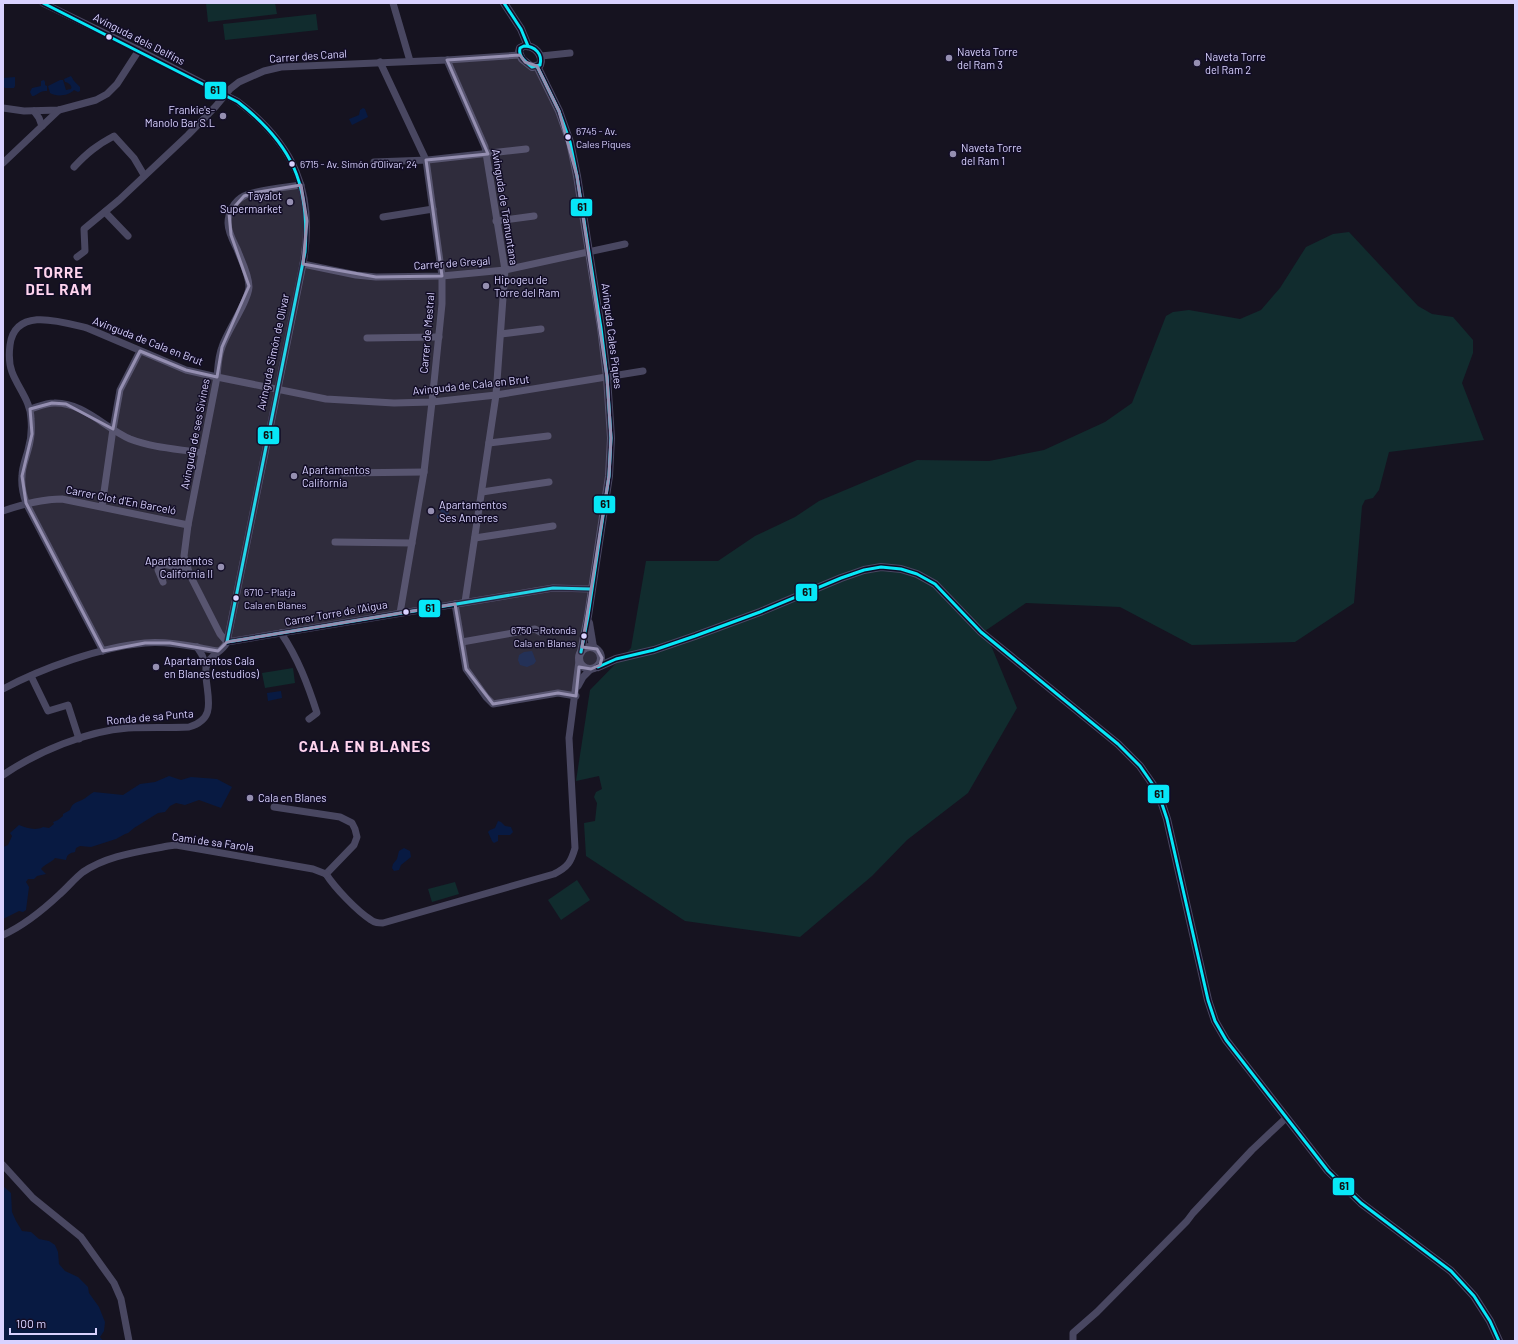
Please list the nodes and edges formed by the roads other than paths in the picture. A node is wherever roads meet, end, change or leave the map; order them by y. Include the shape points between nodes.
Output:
1 (43, 3) edge
2 (393, 3) edge
3 (504, 3) edge
4 (528, 46) junction
5 (139, 50) junction
6 (570, 53) dead end
7 (520, 55) junction
8 (541, 56) junction
9 (447, 60) junction
10 (410, 61) junction
11 (380, 62) junction
12 (536, 66) junction
13 (224, 95) junction
14 (3, 108) edge
15 (59, 110) junction
16 (34, 111) junction
17 (42, 126) junction
18 (526, 149) dead end
19 (487, 154) junction
20 (426, 160) junction
21 (374, 162) dead end
22 (3, 163) edge
23 (74, 167) dead end
24 (144, 176) junction
25 (301, 185) junction
26 (433, 209) junction
27 (105, 212) junction
28 (534, 216) dead end
29 (383, 218) dead end
30 (496, 221) junction
31 (128, 236) dead end
32 (625, 244) dead end
33 (590, 252) junction
34 (77, 257) dead end
35 (302, 264) junction
36 (505, 270) junction
37 (442, 276) junction
38 (541, 329) dead end
39 (501, 334) junction
40 (439, 337) junction
41 (367, 338) dead end
42 (140, 351) junction
43 (643, 371) dead end
44 (217, 377) junction
45 (607, 377) junction
46 (277, 389) junction
47 (496, 395) junction
48 (432, 402) junction
49 (30, 409) junction
50 (113, 429) junction
51 (548, 436) dead end
52 (489, 442) junction
53 (202, 453) junction
54 (424, 472) junction
55 (342, 473) dead end
56 (549, 482) dead end
57 (482, 492) junction
58 (26, 503) junction
59 (102, 506) junction
60 (3, 511) edge
61 (188, 525) junction
62 (553, 526) dead end
63 (475, 538) junction
64 (335, 542) dead end
65 (412, 543) junction
66 (187, 569) junction
67 (163, 582) dead end
68 (591, 589) junction
69 (465, 602) junction
70 (455, 604) junction
71 (400, 613) junction
72 (588, 616) junction
73 (540, 632) dead end
74 (282, 633) junction
75 (227, 642) junction
76 (462, 642) junction
77 (197, 647) junction
78 (596, 649) junction
79 (103, 651) junction
80 (218, 651) junction
81 (581, 652) junction
82 (622, 658) junction
83 (579, 661) junction
84 (206, 666) junction
85 (594, 668) junction
86 (31, 676) junction
87 (3, 689) edge
88 (576, 693) junction
89 (309, 719) dead end
90 (79, 739) junction
91 (3, 775) edge
92 (274, 807) dead end
93 (326, 874) junction
94 (3, 935) edge
95 (1286, 1118) junction
96 (3, 1166) edge
97 (129, 1341) edge
98 (1073, 1341) edge
99 (1499, 1341) edge

1 - 5 street, Avinguda dels Delfins
2 - 10 street
3 - 4 street via 521,29
4 - 7 street via 520,48
4 - 8 street
5 - 13 street, Avinguda dels Delfins
5 - 15 street via 117,84 107,94 96,100
6 - 8 street
7 - 9 street, Carrer des Canal
7 - 12 street via 525,62
8 - 12 street via 541,62
9 - 10 street, Carrer des Canal
9 - 19 street, Avinguda de Tramuntana
10 - 11 street, Carrer des Canal
11 - 13 street, Carrer des Canal via 264,70 239,82
11 - 20 street, Carrer de Mestral
12 - 33 street, Avinguda Cales Piques via 559,111 570,142
13 - 24 street, Carrer des Canal via 188,135
13 - 25 street, Avinguda Simón de Olivar via 252,112 269,130 290,158
14 - 16 street
15 - 16 street
15 - 17 street
16 - 17 street
17 - 22 street
18 - 19 street
19 - 20 street
19 - 30 street, Avinguda de Tramuntana
20 - 21 street
20 - 26 street, Carrer de Mestral
23 - 24 street via 87,153 114,136 134,158
24 - 27 street, Carrer des Canal
25 - 35 street, Avinguda Simón de Olivar via 307,221
25 - 44 street, Avinguda de ses Sivines via 244,196 229,213 231,235 245,268 249,286 222,347
26 - 29 street
26 - 37 street, Carrer de Mestral
27 - 31 street
27 - 34 street, Carrer des Canal via 84,229 85,250
28 - 30 street
30 - 36 street, Avinguda de Tramuntana
32 - 33 street, Carrer de Gregal
33 - 36 street, Carrer de Gregal
33 - 45 street, Avinguda Cales Piques
35 - 37 street, Carrer de Gregal via 376,277
35 - 46 street, Avinguda Simón de Olivar
36 - 37 street, Carrer de Gregal
36 - 39 street, Avinguda de Tramuntana
37 - 40 street, Carrer de Mestral
38 - 39 street
39 - 47 street, Avinguda de Tramuntana
40 - 41 street
40 - 48 street, Carrer de Mestral
42 - 44 street, Avinguda de Cala en Brut via 186,370
42 - 49 street, Avinguda de Cala en Brut via 86,328 70,324 37,319 24,323 16,329 12,337 9,356 11,370
42 - 50 street via 120,390
43 - 45 street, Avinguda de Cala en Brut
44 - 46 street, Avinguda de Cala en Brut
44 - 53 street, Avinguda de ses Sivines
45 - 47 street, Avinguda de Cala en Brut
45 - 68 street, Avinguda Cales Piques via 611,438 609,476
46 - 48 street, Avinguda de Cala en Brut via 326,399 394,403
46 - 75 street, Avinguda Simón de Olivar
47 - 48 street, Avinguda de Cala en Brut
47 - 52 street, Avinguda de Tramuntana
48 - 54 street, Carrer de Mestral
49 - 50 street via 52,402 66,404
49 - 58 street, Avinguda de Cala en Brut via 32,434 22,476 22,490
50 - 53 street via 148,445
50 - 59 street
51 - 52 street
52 - 57 street, Avinguda de Tramuntana
53 - 61 street, Avinguda de ses Sivines
54 - 55 street
54 - 65 street, Carrer de Mestral
56 - 57 street
57 - 63 street, Avinguda de Tramuntana
58 - 59 street, Carrer Clot d'En Barceló via 62,499
58 - 60 street, Carrer Clot d'En Barceló
58 - 79 street, Avinguda de Cala en Brut
59 - 61 street, Carrer Clot d'En Barceló
61 - 66 street, Avinguda de ses Sivines via 184,556
62 - 63 street
63 - 69 street, Avinguda de Tramuntana
64 - 65 street
65 - 71 street, Carrer de Mestral
66 - 67 street via 163,564 158,570
66 - 75 street, Avinguda de ses Sivines via 220,634
68 - 69 street, Carrer Torre de l'Aigua via 553,588
68 - 72 street, Avinguda Cales Piques
69 - 70 street, Carrer Torre de l'Aigua
70 - 71 street, Carrer Torre de l'Aigua
70 - 76 street
71 - 74 street, Carrer Torre de l'Aigua
72 - 78 street, Avinguda Cales Piques via 591,640
72 - 81 street, Avinguda Cales Piques
73 - 76 street via 535,630
74 - 75 street, Carrer Torre de l'Aigua
74 - 89 street via 308,684 317,713
75 - 80 street via 224,648
76 - 88 street via 466,669 493,704 558,693
77 - 79 street via 145,643
77 - 80 street
77 - 84 street, Ronda de sa Punta
78 - 81 street via 588,647
78 - 82 street via 606,655
78 - 85 street via 602,658
79 - 86 street
80 - 84 street
81 - 83 street
82 - 85 street
82 - 95 street via 695,636 864,570 881,567 901,569 935,584 981,632 1118,744 1140,766 1158,792 1167,819 1215,1021 1226,1040
83 - 85 street via 582,666
83 - 88 street
84 - 90 street, Ronda de sa Punta via 208,708 206,717 199,724 175,728 127,728
85 - 88 street via 584,677
86 - 87 street
86 - 90 street via 48,711 68,705
88 - 93 street via 569,738 575,848 572,859 565,869 383,923 375,922 363,914 331,883
90 - 91 street, Ronda de sa Punta via 38,756
92 - 93 street via 340,817 352,823 357,837 354,845
93 - 94 street, Camí de sa Farola via 313,869 176,845 168,846 118,856 99,863 82,873 43,910
95 - 98 street via 1252,1150 1187,1221 1097,1312 1073,1333
95 - 99 street via 1333,1176 1361,1203 1456,1276 1474,1296 1490,1320
96 - 97 street via 32,1198 81,1237 114,1283 121,1299

